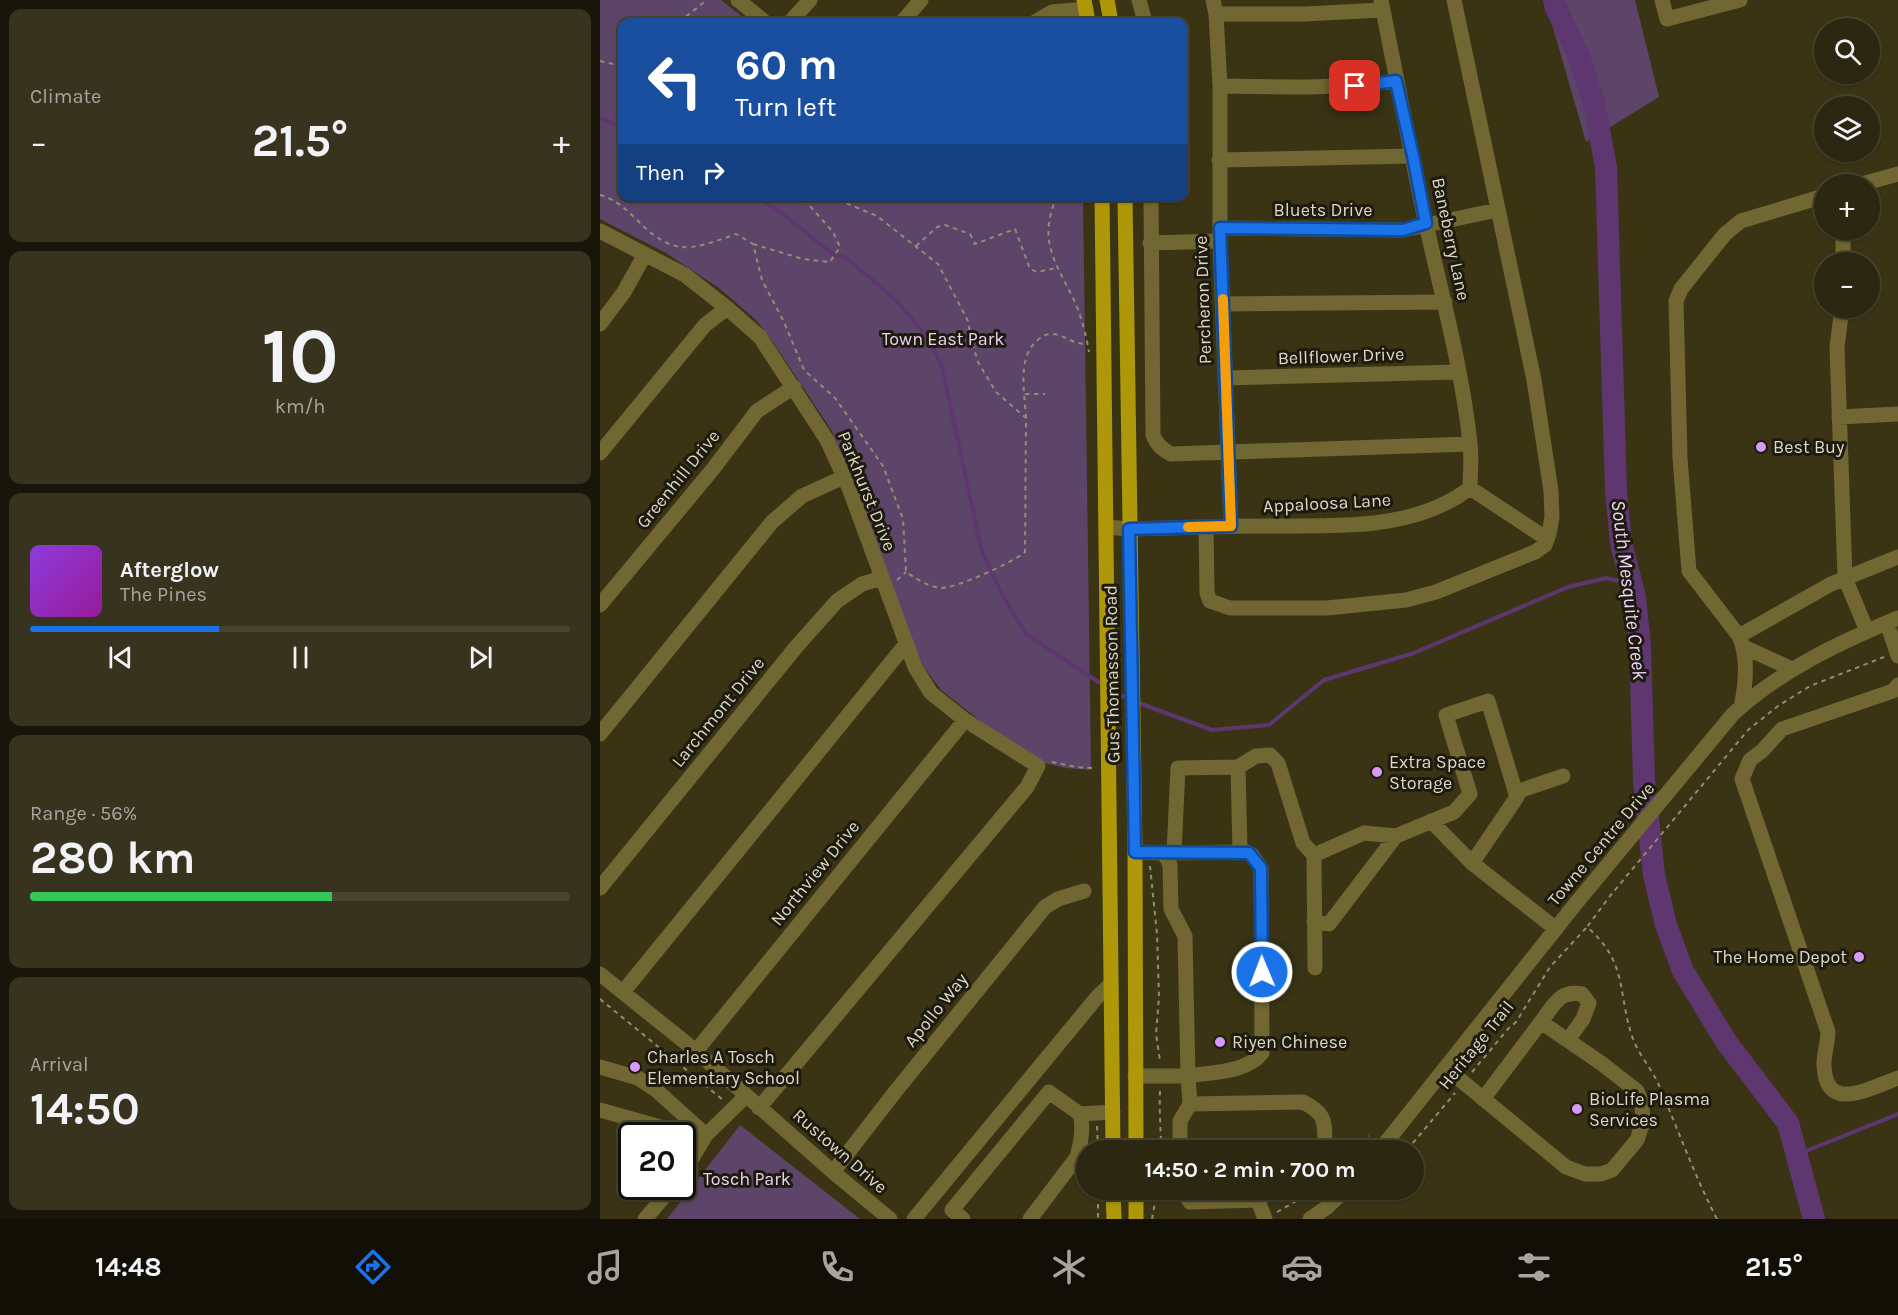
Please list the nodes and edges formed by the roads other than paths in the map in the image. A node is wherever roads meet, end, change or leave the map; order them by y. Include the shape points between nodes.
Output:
1 (738, 0) edge
2 (810, 0) edge
3 (921, 0) edge
4 (1107, 0) edge
5 (1139, 0) edge
6 (1454, 0) edge
7 (1662, 0) edge
8 (1740, 0) edge
9 (1382, 5) edge
10 (1214, 7) edge
11 (1304, 7) edge
12 (1086, 11) edge
13 (760, 18) edge
14 (794, 18) edge
15 (905, 18) edge
16 (1042, 18) edge
17 (1110, 18) edge
18 (1144, 18) edge
19 (1396, 81) junction
20 (1220, 86) junction
21 (1413, 156) junction
22 (1219, 160) junction
23 (1898, 174) edge
24 (1880, 179) edge
25 (1814, 199) edge
26 (1102, 201) edge
27 (1125, 201) edge
28 (1151, 201) edge
29 (1497, 210) junction
30 (1426, 223) junction
31 (600, 231) edge
32 (1220, 235) junction
33 (1150, 243) junction
34 (645, 254) junction
35 (1445, 302) junction
36 (1223, 304) junction
37 (727, 308) junction
38 (1840, 318) edge
39 (600, 324) edge
40 (1458, 372) junction
41 (1225, 378) junction
42 (794, 387) junction
43 (1898, 414) edge
44 (1839, 417) junction
45 (1470, 444) junction
46 (1230, 452) junction
47 (600, 453) edge
48 (844, 477) junction
49 (1470, 488) junction
50 (1231, 526) junction
51 (1107, 527) junction
52 (1206, 527) junction
53 (1129, 529) junction
54 (1547, 539) junction
55 (1898, 557) edge
56 (1845, 578) junction
57 (887, 581) junction
58 (600, 605) edge
59 (1892, 621) edge
60 (1867, 631) junction
61 (1741, 642) junction
62 (906, 644) junction
63 (1897, 654) edge
64 (1792, 669) junction
65 (1898, 685) edge
66 (1737, 711) junction
67 (965, 720) junction
68 (600, 734) edge
69 (1239, 767) junction
70 (1563, 776) dead end
71 (1516, 792) junction
72 (1431, 821) junction
73 (1396, 836) junction
74 (1240, 852) junction
75 (1155, 853) junction
76 (1314, 855) junction
77 (1472, 863) junction
78 (600, 888) edge
79 (1084, 891) dead end
80 (1314, 921) junction
81 (1556, 929) junction
82 (1315, 968) dead end
83 (600, 974) edge
84 (1112, 984) junction
85 (1135, 984) junction
86 (623, 992) junction
87 (1541, 1022) junction
88 (1568, 1040) junction
89 (696, 1051) junction
90 (600, 1067) edge
91 (1446, 1068) junction
92 (1135, 1076) junction
93 (1188, 1076) junction
94 (1898, 1078) edge
95 (746, 1096) junction
96 (1483, 1099) junction
97 (1190, 1104) junction
98 (759, 1108) junction
99 (600, 1110) edge
100 (1113, 1112) junction
101 (1080, 1114) junction
102 (706, 1135) junction
103 (1113, 1140) edge
104 (1136, 1140) edge
105 (1180, 1140) edge
106 (1325, 1140) edge
107 (1388, 1140) edge
108 (696, 1152) edge
109 (833, 1172) junction
110 (661, 1200) edge
111 (1113, 1200) edge
112 (1136, 1200) edge
113 (1189, 1200) edge
114 (1258, 1200) joint
115 (1334, 1200) edge
116 (645, 1219) edge
117 (890, 1219) edge
118 (914, 1219) edge
119 (963, 1219) edge
120 (1030, 1219) edge
121 (1114, 1219) edge
122 (1136, 1219) edge
123 (1265, 1219) edge
124 (1310, 1219) edge

1 - 13 street
2 - 14 street
3 - 15 street
4 - 17 main road
5 - 18 street
6 - 29 street
7 - 8 street via 1667,19
9 - 11 street
9 - 19 street, Baneberry Lane
10 - 11 street
10 - 20 street, Percheron Drive
12 - 16 street via 1052,12
19 - 20 street via 1355,86
19 - 21 street, Baneberry Lane
20 - 22 street, Percheron Drive
21 - 22 street
21 - 30 street, Baneberry Lane
22 - 32 street, Percheron Drive
23 - 24 street
25 - 61 street via 1741,221 1725,234 1681,289 1676,301 1680,458 1689,571
26 - 51 main road, Gus Thomasson Road
27 - 53 main road, Gus Thomasson Road
28 - 33 street
29 - 30 street, Bluets Drive
29 - 54 street via 1534,380 1551,491 1552,517
30 - 32 street, Bluets Drive via 1403,230
30 - 35 street, Baneberry Lane
31 - 34 street, Parkhurst Drive
32 - 33 street, Bluets Drive
32 - 36 street, Percheron Drive
33 - 46 street via 1156,444 1171,454
34 - 37 street, Parkhurst Drive via 685,274
34 - 39 street
35 - 36 street
35 - 40 street, Baneberry Lane
36 - 41 street, Percheron Drive
37 - 42 street, Parkhurst Drive via 760,337
37 - 47 street via 705,325
38 - 44 street via 1836,347
40 - 41 street, Bellflower Drive
40 - 45 street, Baneberry Lane
41 - 46 street, Percheron Drive
42 - 48 street, Parkhurst Drive via 827,440
42 - 58 street, Greenhill Drive via 758,411
43 - 44 street
44 - 56 street
45 - 46 street
45 - 49 street, Baneberry Lane
46 - 50 street, Percheron Drive
48 - 57 street, Parkhurst Drive
48 - 68 street via 802,496 772,522
49 - 50 street, Appaloosa Lane via 1455,500 1404,518 1365,524
49 - 54 street
50 - 52 street, Appaloosa Lane
51 - 53 street, Appaloosa Lane
51 - 84 main road, Gus Thomasson Road
52 - 53 street, Appaloosa Lane
52 - 54 street via 1207,592 1210,601 1230,608 1327,608 1406,600 1535,552
53 - 75 main road, Gus Thomasson Road via 1132,749
55 - 56 street
56 - 60 street
56 - 61 street
57 - 62 street, Parkhurst Drive
57 - 78 street, Larchmont Drive via 862,584 837,601
59 - 60 street, Towne Centre Drive
59 - 63 street
60 - 64 street, Towne Centre Drive
61 - 64 street
61 - 66 street via 1744,690
62 - 67 street, Parkhurst Drive via 931,693
62 - 86 street
64 - 66 street, Towne Centre Drive
65 - 94 street via 1893,691 1782,729 1750,760 1742,779 1828,1032 1824,1061 1829,1085 1834,1092 1847,1096
66 - 81 street, Towne Centre Drive
67 - 89 street, Northview Drive
67 - 98 street, Parkhurst Drive via 1045,764
69 - 74 street
69 - 75 street via 1178,768
69 - 76 street via 1256,756 1270,755 1278,763 1303,843
70 - 71 street
71 - 72 street via 1488,701 1465,708 1446,715 1470,794 1454,812
71 - 77 street via 1517,797
72 - 73 street
72 - 77 street
73 - 76 street via 1364,833
73 - 80 street via 1329,924
74 - 75 street
74 - 93 street via 1249,853 1261,868 1262,1053 1248,1065
75 - 85 main road, Gus Thomasson Road
75 - 93 street via 1167,858 1170,865 1171,909 1185,936
76 - 80 street
77 - 81 street
79 - 109 street, Apollo Way via 1045,907
80 - 82 street
81 - 91 street, Towne Centre Drive
83 - 86 street, Rustown Drive
84 - 85 main road
84 - 100 main road, Gus Thomasson Road
84 - 118 street
85 - 92 main road, Gus Thomasson Road
86 - 89 street, Rustown Drive
87 - 88 street
87 - 88 street via 1560,997 1570,992 1582,994 1588,1003 1583,1019
87 - 96 street
88 - 96 street via 1637,1091 1642,1103 1643,1122 1637,1140 1612,1170 1585,1174 1566,1167
89 - 95 street, Rustown Drive
90 - 102 street via 638,1078
91 - 96 street
91 - 107 street, Towne Centre Drive
92 - 93 street
92 - 104 main road, Gus Thomasson Road
93 - 97 street
95 - 98 street, Rustown Drive
95 - 102 street
97 - 105 street via 1180,1121
97 - 106 street via 1303,1102 1317,1110 1324,1120
98 - 109 street, Rustown Drive
99 - 102 street via 692,1136
100 - 101 street
100 - 103 main road, Gus Thomasson Road
101 - 119 street via 1049,1092 952,1210
101 - 120 street via 1082,1134 1077,1157
102 - 108 street
109 - 117 street, Rustown Drive
110 - 116 street
111 - 121 main road
112 - 122 main road
113 - 114 street
114 - 123 street
115 - 124 street

